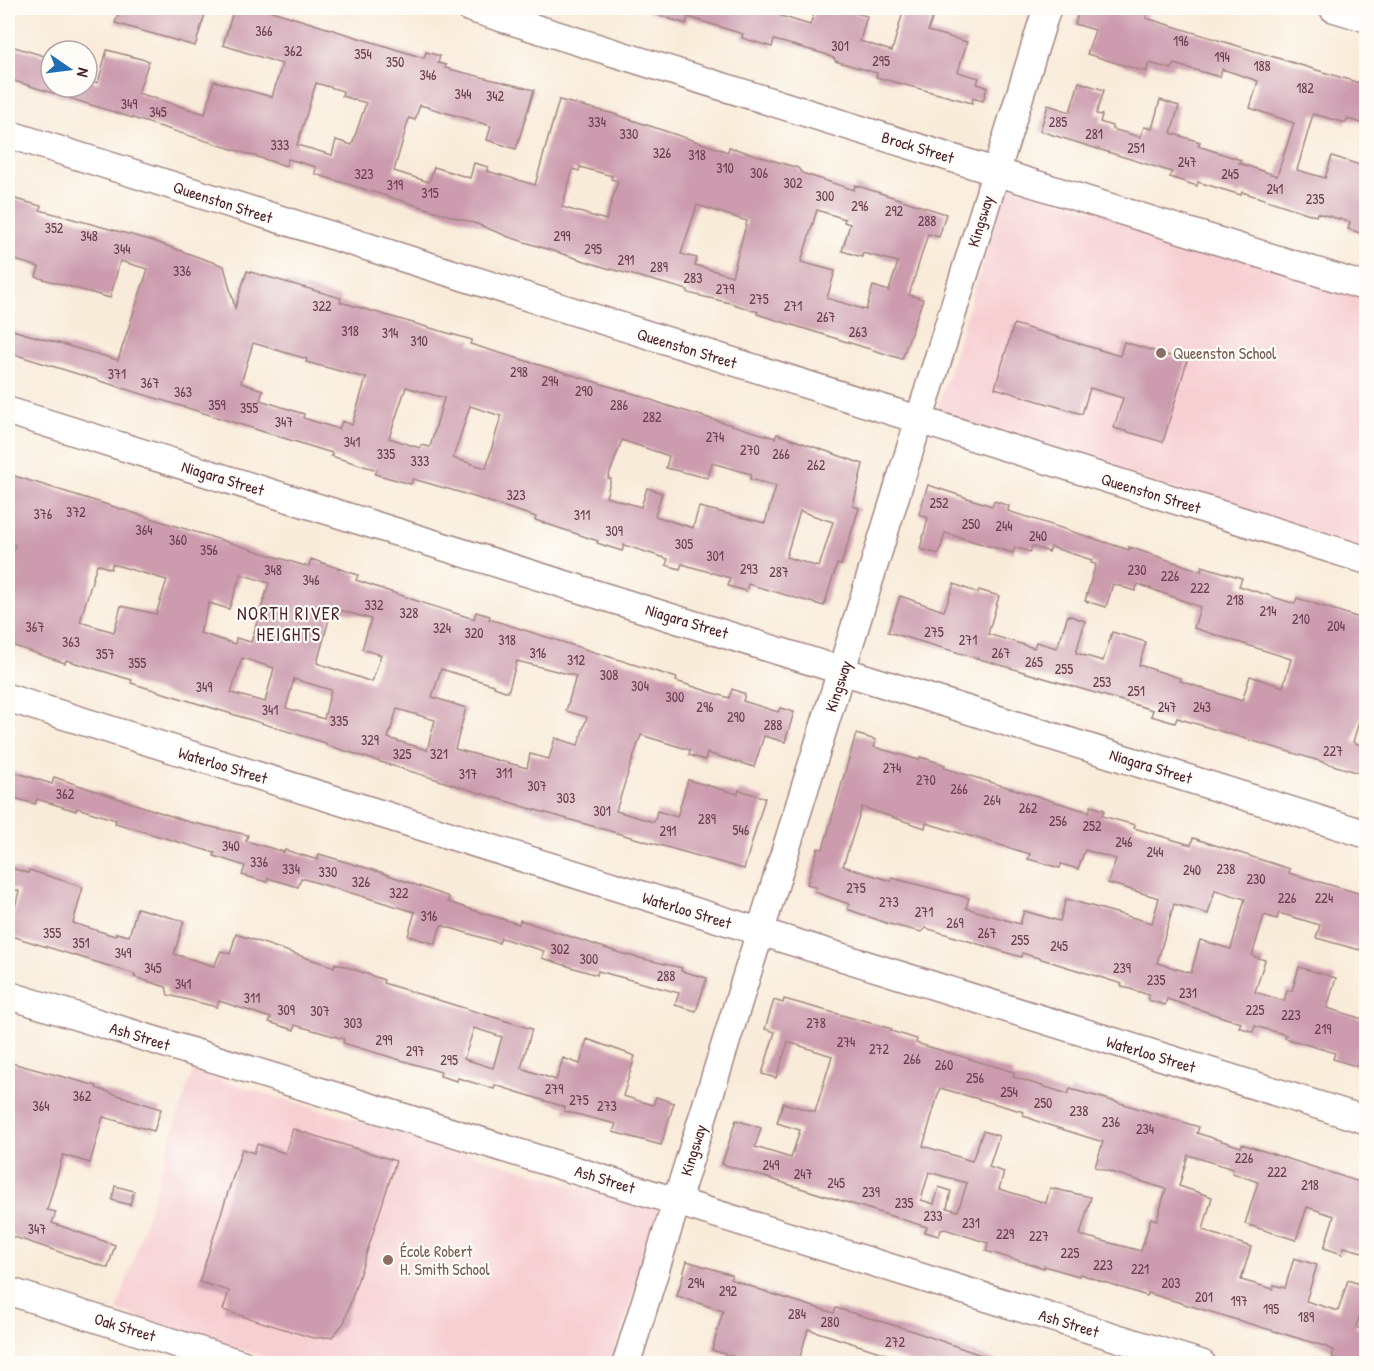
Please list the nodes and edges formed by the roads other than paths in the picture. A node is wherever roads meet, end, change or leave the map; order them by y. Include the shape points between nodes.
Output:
1 (470, 8) edge
2 (1047, 8) edge
3 (1333, 8) edge
4 (1366, 18) edge
5 (8, 134) edge
6 (996, 171) junction
7 (1366, 287) edge
8 (8, 411) edge
9 (920, 421) junction
10 (1366, 560) edge
11 (843, 670) junction
12 (8, 698) edge
13 (1366, 834) edge
14 (759, 932) junction
15 (8, 995) edge
16 (1366, 1120) edge
17 (677, 1202) junction
18 (8, 1291) edge
19 (242, 1364) edge
20 (626, 1364) edge
21 (1202, 1364) edge

1 - 6 street, Brock Street
2 - 6 street, Kingsway
3 - 4 street
5 - 9 street, Queenston Street
6 - 7 street, Brock Street
6 - 9 street, Kingsway
8 - 11 street, Niagara Street
9 - 10 street, Queenston Street
9 - 11 street, Kingsway
11 - 13 street, Niagara Street
11 - 14 street, Kingsway
12 - 14 street, Waterloo Street
14 - 16 street, Waterloo Street
14 - 17 street, Kingsway
15 - 17 street, Ash Street
17 - 20 street, Kingsway
17 - 21 street, Ash Street
18 - 19 street, Oak Street

